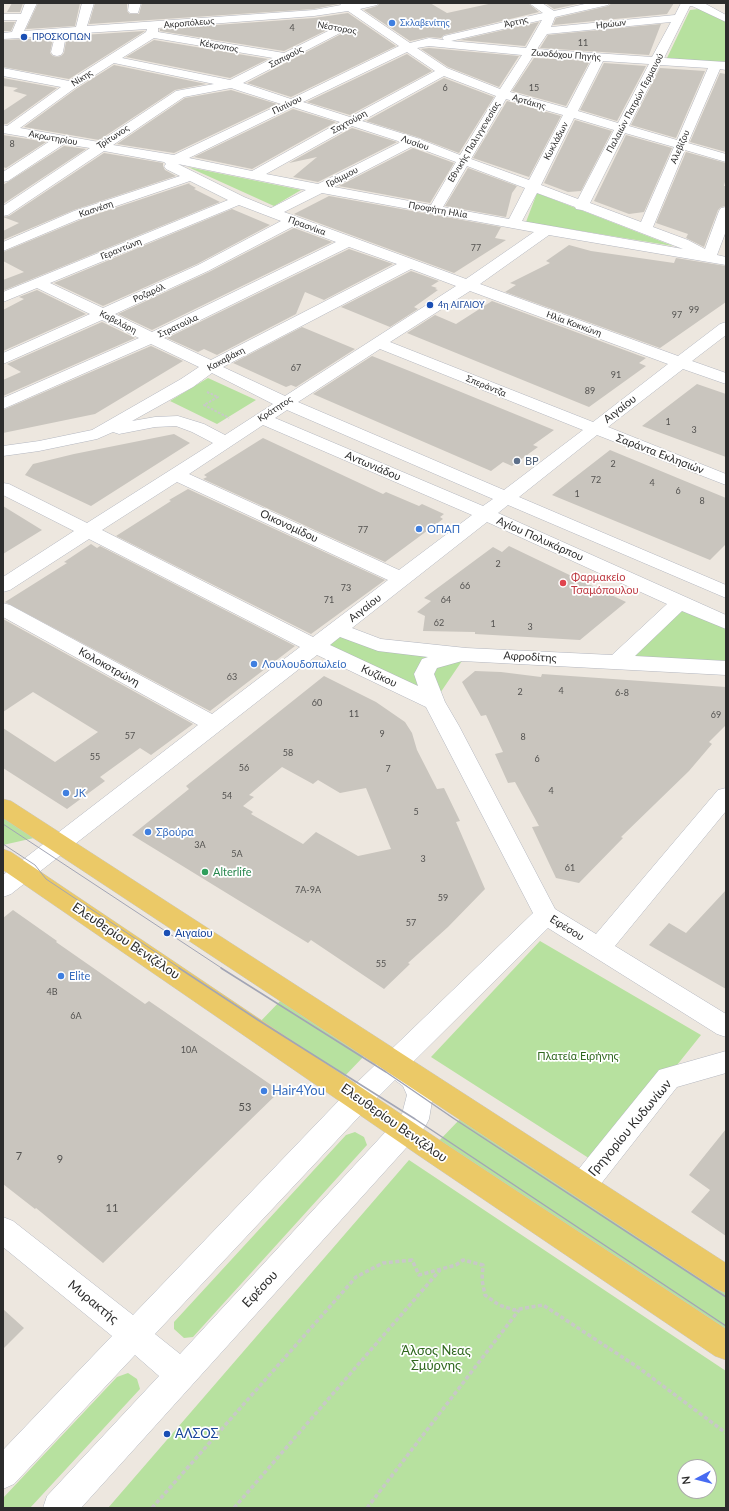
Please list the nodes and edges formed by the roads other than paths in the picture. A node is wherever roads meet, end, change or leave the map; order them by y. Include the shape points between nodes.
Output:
1 (31, 3) edge
2 (88, 3) edge
3 (373, 3) edge
4 (535, 3) edge
5 (604, 3) edge
6 (691, 3) edge
7 (695, 3) edge
8 (268, 5) dead end
9 (348, 5) edge
10 (209, 9) dead end
11 (314, 13) junction
12 (551, 14) junction
13 (288, 15) junction
14 (24, 16) junction
15 (3, 17) edge
16 (725, 17) edge
17 (679, 18) junction
18 (218, 20) junction
19 (318, 25) junction
20 (340, 29) junction
21 (152, 30) junction
22 (353, 31) dead end
23 (543, 31) junction
24 (80, 32) junction
25 (60, 33) junction
26 (372, 34) dead end
27 (388, 34) junction
28 (3, 36) edge
29 (16, 36) junction
30 (429, 42) junction
31 (407, 47) junction
32 (57, 52) dead end
33 (530, 52) junction
34 (287, 57) junction
35 (599, 57) junction
36 (111, 59) junction
37 (656, 61) junction
38 (720, 66) edge
39 (444, 71) junction
40 (3, 72) edge
41 (232, 84) junction
42 (71, 85) junction
43 (503, 94) junction
44 (289, 103) junction
45 (570, 114) junction
46 (349, 122) junction
47 (621, 128) junction
48 (6, 129) edge
49 (63, 139) junction
50 (412, 141) junction
51 (680, 145) junction
52 (99, 146) junction
53 (151, 156) joint
54 (726, 158) edge
55 (172, 161) junction
56 (464, 161) junction
57 (5, 174) edge
58 (254, 175) junction
59 (192, 176) junction
60 (532, 187) junction
61 (318, 188) junction
62 (239, 200) junction
63 (581, 206) junction
64 (435, 209) junction
65 (726, 211) edge
66 (3, 212) edge
67 (272, 213) junction
68 (293, 221) junction
69 (514, 224) junction
70 (645, 229) junction
71 (546, 230) junction
72 (349, 241) junction
73 (3, 247) edge
74 (709, 258) junction
75 (726, 261) edge
76 (411, 263) junction
77 (38, 284) junction
78 (468, 285) junction
79 (3, 297) edge
80 (103, 314) junction
81 (726, 327) edge
82 (151, 338) junction
83 (378, 343) junction
84 (3, 358) edge
85 (681, 362) junction
86 (210, 367) junction
87 (726, 379) edge
88 (285, 403) junction
89 (3, 404) edge
90 (254, 423) junction
91 (595, 429) junction
92 (96, 434) junction
93 (225, 442) junction
94 (39, 446) junction
95 (3, 451) edge
96 (3, 461) edge
97 (175, 474) junction
98 (726, 480) edge
99 (3, 488) edge
100 (506, 498) junction
101 (485, 514) junction
102 (88, 531) junction
103 (402, 579) junction
104 (3, 586) edge
105 (726, 592) edge
106 (680, 602) junction
107 (3, 609) edge
108 (726, 623) edge
109 (337, 629) junction
110 (315, 646) junction
111 (466, 655) junction
112 (617, 662) junction
113 (726, 668) edge
114 (434, 702) junction
115 (215, 724) junction
116 (726, 796) edge
117 (3, 806) edge
118 (60, 844) junction
119 (3, 858) edge
120 (24, 872) junction
121 (3, 888) edge
122 (546, 915) junction
123 (599, 948) junction
124 (726, 1027) edge
125 (726, 1062) edge
126 (395, 1064) junction
127 (358, 1100) junction
128 (405, 1131) junction
129 (582, 1185) junction
130 (3, 1230) edge
131 (726, 1279) edge
132 (134, 1335) junction
133 (726, 1346) edge
134 (181, 1375) junction
135 (3, 1473) edge
136 (59, 1508) edge

1 - 14 street
2 - 24 street
3 - 9 street, Ακροπόλεως
4 - 12 street
5 - 12 street, Άρτης
6 - 17 street, Παλαιών Πατρών Γερμανού via 686,4
7 - 16 street
8 - 13 street, Νέστορος via 282,8
9 - 11 street, Ακροπόλεως
9 - 27 street, Αρτάκης
10 - 18 street
11 - 13 street, Ακροπόλεως
11 - 19 street via 308,15 308,20
12 - 23 street, Εθνικής Παλιγγενεσίας
12 - 30 street, Άρτης
13 - 18 street, Ακροπόλεως
13 - 19 street, Νέστορος via 295,20
14 - 15 street
14 - 29 street
17 - 23 street, Ηρώων
17 - 37 street, Παλαιών Πατρών Γερμανού
18 - 21 street, Ακροπόλεως
19 - 20 street, Νέστορος
20 - 22 street, Νέστορος
20 - 34 street, Σαπφούς
21 - 24 street, Ακροπόλεως
21 - 34 street, Κέκροπος
21 - 36 street, Νίκης
23 - 33 street, Εθνικής Παλιγγενεσίας
24 - 25 street, Ακροπόλεως
25 - 29 street, Ακροπόλεως
25 - 32 street
26 - 27 street, Νέστορος
27 - 31 street, Αρτάκης
28 - 29 street, Ακροπόλεως
30 - 31 street, Ζωοδόχου Πηγής
30 - 33 street, Ζωοδόχου Πηγής
31 - 39 street, Αρτάκης
31 - 44 street, Πιπίνου
33 - 35 street, Ζωοδόχου Πηγής
33 - 43 street, Εθνικής Παλιγγενεσίας
34 - 41 street, Σαπφούς
35 - 37 street, Ζωοδόχου Πηγής
35 - 45 street, Κυκλάδων
36 - 41 street, Λυσίου
36 - 42 street, Νίκης
37 - 38 street, Ζωοδόχου Πηγής
37 - 47 street, Παλαιών Πατρών Γερμανού
38 - 51 street, Αλεβίζου
39 - 43 street, Αρτάκης
39 - 46 street, Σαχτούρη
40 - 42 street
41 - 44 street, Λυσίου
41 - 52 street, Τρίτωνος via 180,94
42 - 48 street, Νίκης
43 - 45 street, Αρτάκης
43 - 56 street, Εθνικής Παλιγγενεσίας
44 - 46 street, Λυσίου
44 - 55 street, Πιπίνου
45 - 47 street, Αρτάκης
45 - 60 street, Κυκλάδων
46 - 50 street, Λυσίου
46 - 58 street, Σαχτούρη
47 - 51 street, Αρτάκης
47 - 63 street, Παλαιών Πατρών Γερμανού
48 - 49 street, Ακρωτηρίου
49 - 52 street, Ακρωτηρίου
49 - 57 street
50 - 56 street, Λυσίου
50 - 61 street, Γράμμου
51 - 54 street, Αρτάκης
51 - 70 street, Αλεβίζου
52 - 53 street, Ακρωτηρίου
52 - 66 street, Τρίτωνος
53 - 55 street, Πρασνίκα
55 - 58 street, Προφήτη Ηλία
55 - 59 street, Πρασνίκα
56 - 60 street, Λυσίου
56 - 64 street, Εθνικής Παλιγγενεσίας
58 - 61 street, Προφήτη Ηλία
59 - 62 street, Πρασνίκα
59 - 73 street, Κασνέση via 79,214
60 - 63 street, Λυσίου
60 - 69 street, Κυκλάδων
61 - 64 street, Προφήτη Ηλία
61 - 67 street, Γράμμου
62 - 67 street, Πρασνίκα
62 - 77 street, Γεραντώνη
63 - 70 street, Λυσίου
64 - 69 street, Προφήτη Ηλία
65 - 74 street
67 - 68 street, Πρασνίκα
68 - 72 street, Πρασνίκα
68 - 80 street, Ροζαρόλ via 203,268
69 - 71 street, Προφήτη Ηλία
70 - 74 street, Λυσίου via 683,243
71 - 74 street, Προφήτη Ηλία
71 - 78 street, Κράτητος
72 - 76 street, Πρασνίκα
72 - 82 street, Στρατούλα
74 - 75 street, Προφήτη Ηλία
76 - 78 street, Πρασνίκα
76 - 86 street, Κακαβάκη
77 - 79 street, Γεραντώνη
77 - 80 street, Καβελάρη
78 - 83 street, Κράτητος
78 - 85 street, Ηλία Κοκκώνη
80 - 82 street, Καβελάρη
80 - 84 street, Ροζαρόλ
81 - 85 street, Αιγαίου
82 - 86 street, Καβελάρη
82 - 89 street, Στρατούλα
83 - 88 street, Κράτητος
83 - 91 street, Σπεράντζα
85 - 87 street, Ηλία Κοκκώνη
85 - 91 street, Αιγαίου
86 - 88 street, Καβελάρη
86 - 92 street, Κακαβάκη via 187,383
88 - 90 street, Κράτητος
88 - 100 street, Αντωνιάδου
90 - 93 street, Κράτητος
90 - 101 street, Αντωνιάδου
91 - 98 street, Σαράντα Εκλησιών
91 - 100 street, Αιγαίου
92 - 93 street via 155,422 178,421
92 - 94 street, Κακαβάκη
93 - 97 street, Κράτητος
94 - 95 street, Κακαβάκη
94 - 96 street, Κακαβάκη
97 - 102 street, Κράτητος
97 - 103 street, Οικονομίδου
99 - 102 street, Κυζίκου
100 - 101 street, Αιγαίου
100 - 105 street
101 - 103 street, Αιγαίου
101 - 106 street, Αγίου Πολυκάρπου
102 - 104 street, Κράτητος
102 - 110 street, Κυζίκου
103 - 109 street, Αιγαίου
106 - 108 street, Αγίου Πολυκάρπου
106 - 112 street
107 - 115 street, Κολοκοτρώνη
109 - 110 street, Αιγαίου
109 - 111 street, Αφροδίτης via 378,645
110 - 114 street, Κυζίκου
110 - 115 street, Αιγαίου
111 - 112 street, Αφροδίτης
111 - 114 street via 448,657 429,664 424,674
112 - 113 street, Αφροδίτης
114 - 122 street
115 - 118 street, Αιγαίου
116 - 123 street
117 - 118 main road
118 - 120 street, Αιγαίου
118 - 126 main road
119 - 120 main road, Ελευθερίου Βενιζέλου
120 - 121 street, Αιγαίου
120 - 127 main road, Ελευθερίου Βενιζέλου
122 - 123 street, Εφέσου
122 - 126 street, Εφέσου
123 - 124 street
125 - 129 street, Γρηγορίου Κυδωνίων via 668,1078
126 - 127 street, Εφέσου
126 - 128 street, Εφέσου via 413,1079 420,1095 415,1119
126 - 129 main road
127 - 128 main road, Ελευθερίου Βενιζέλου
127 - 132 street, Εφέσου
128 - 133 main road, Ελευθερίου Βενιζέλου
128 - 134 street, Εφέσου
129 - 131 main road
130 - 132 street, Μυρακτής
132 - 134 street, Μυρακτής
132 - 135 street, Εφέσου
134 - 136 street, Εφέσου

